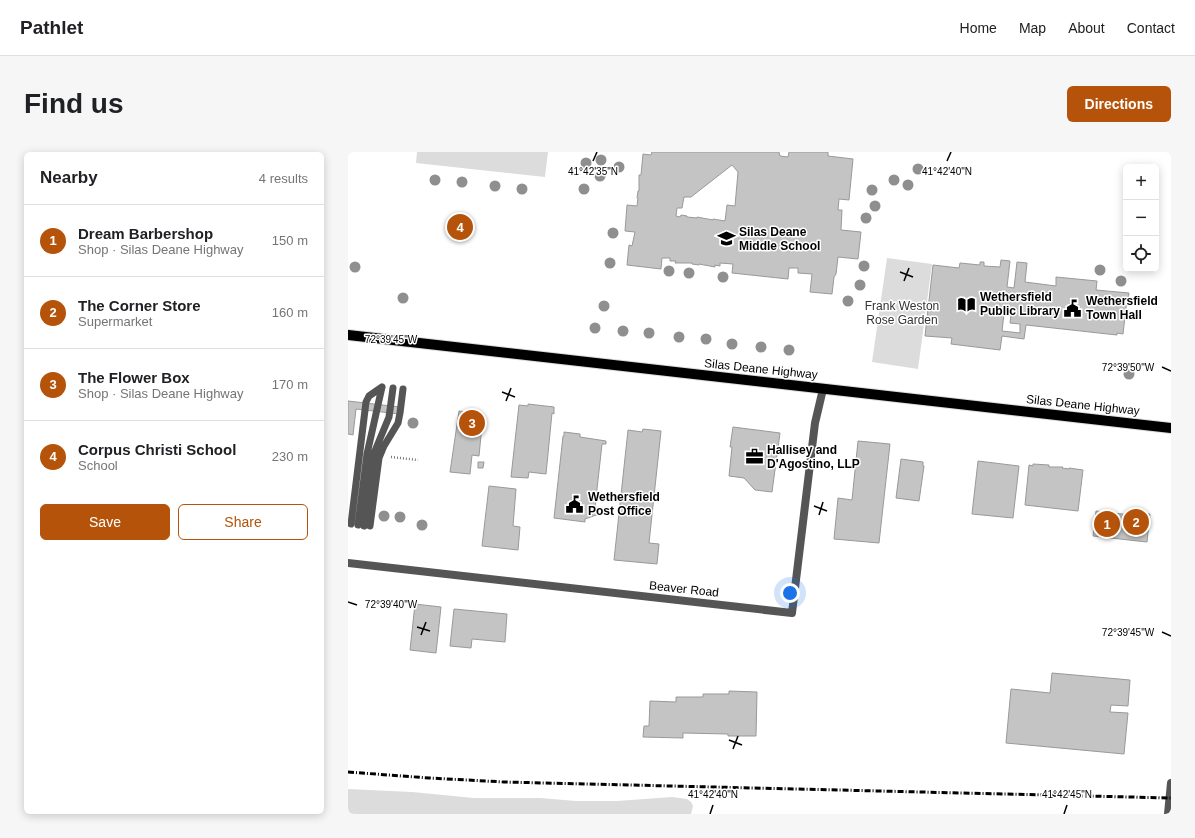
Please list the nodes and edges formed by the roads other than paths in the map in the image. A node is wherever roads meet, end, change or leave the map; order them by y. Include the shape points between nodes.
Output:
1 (348, 336) edge
2 (393, 388) dead end
3 (402, 389) dead end
4 (823, 389) junction
5 (1171, 428) edge
6 (361, 525) junction
7 (348, 563) edge
8 (1171, 783) edge
9 (1168, 814) edge

1 - 4 main road, Silas Deane Highway
2 - 6 lane via 389,417 372,458
3 - 6 lane via 398,423 379,458
4 - 5 main road, Silas Deane Highway
4 - 7 street, Beaver Road via 815,423 792,613
6 - 6 lane via 366,402 369,396 382,387 366,454
8 - 9 street

